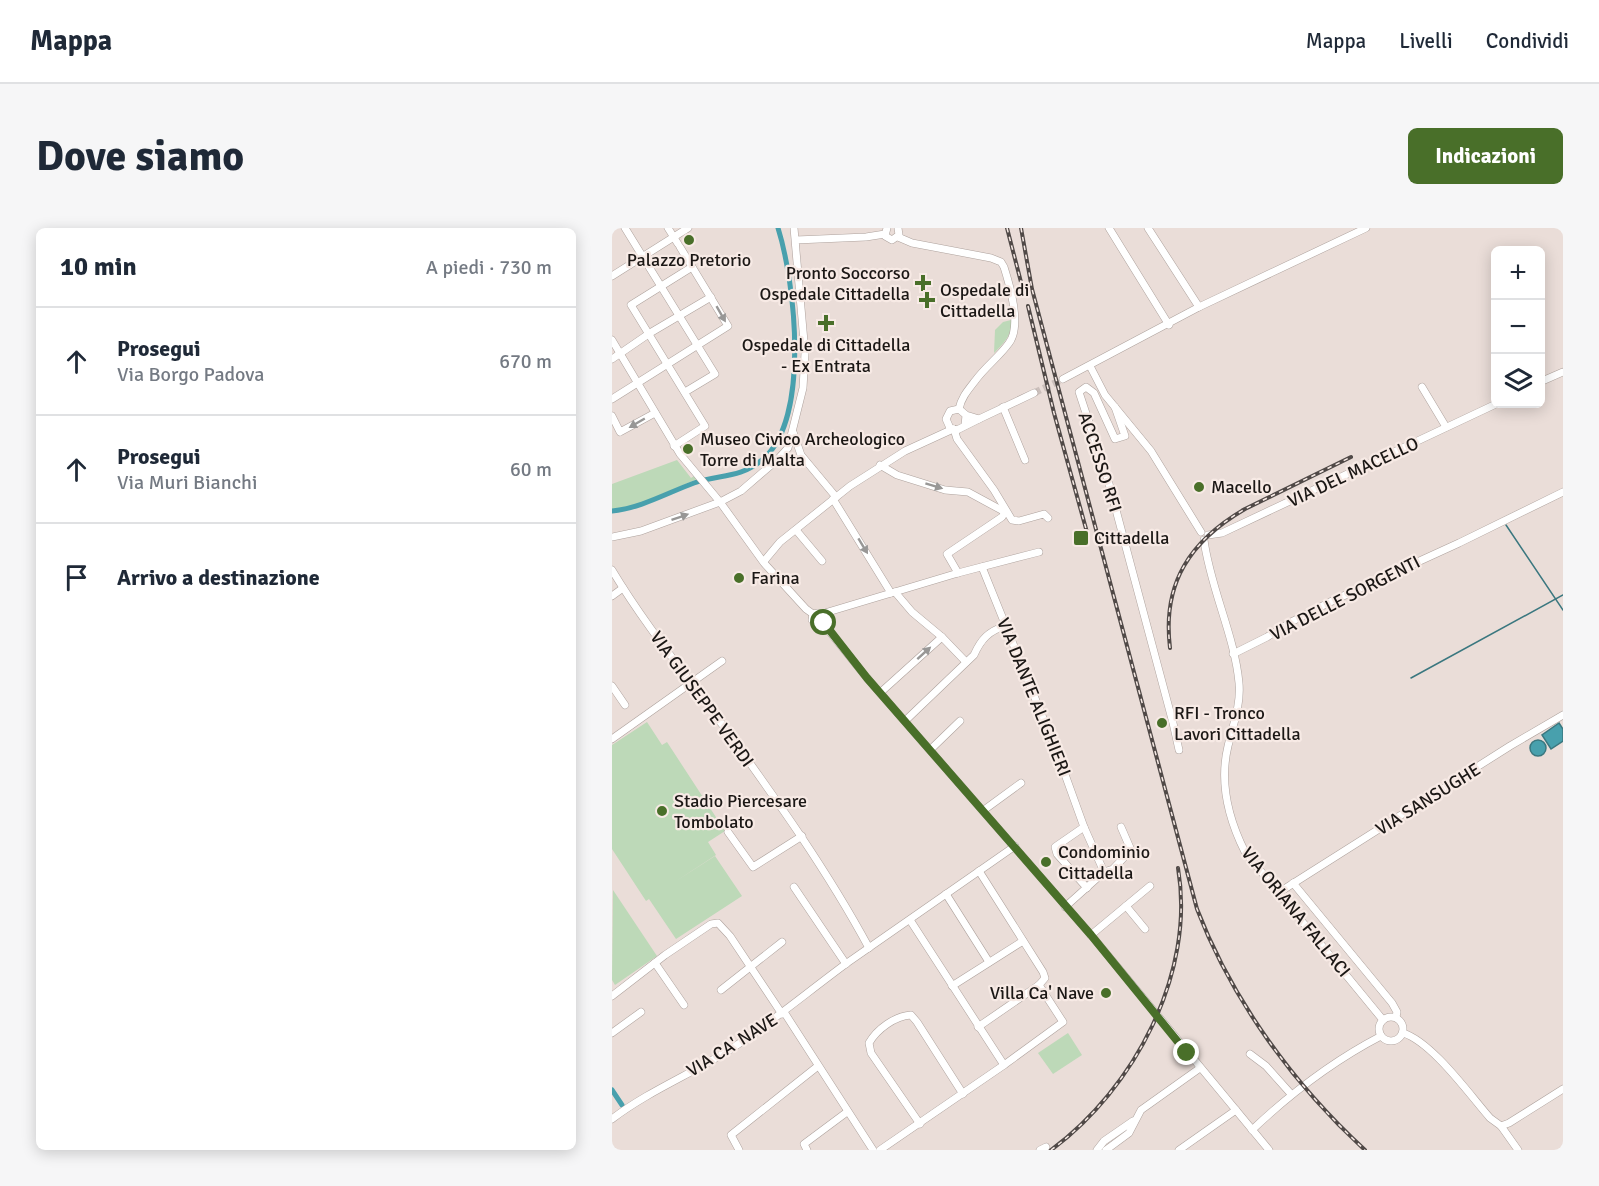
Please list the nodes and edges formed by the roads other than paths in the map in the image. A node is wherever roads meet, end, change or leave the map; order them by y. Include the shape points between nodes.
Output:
1 (625, 228) edge
2 (668, 228) edge
3 (688, 228) edge
4 (794, 228) edge
5 (898, 228) edge
6 (1109, 228) edge
7 (1148, 228) edge
8 (1366, 228) edge
9 (886, 231) edge
10 (898, 237) junction
11 (796, 240) junction
12 (677, 242) junction
13 (642, 257) junction
14 (692, 267) junction
15 (612, 276) edge
16 (660, 286) junction
17 (711, 297) junction
18 (1199, 308) junction
19 (678, 316) junction
20 (1169, 325) junction
21 (650, 333) junction
22 (612, 340) edge
23 (696, 345) junction
24 (620, 354) junction
25 (612, 359) edge
26 (668, 364) junction
27 (1090, 366) junction
28 (1563, 372) edge
29 (1063, 379) tunnel mouth
30 (1545, 380) edge
31 (637, 383) junction
32 (1422, 387) dead end
33 (685, 392) junction
34 (1034, 393) tunnel mouth
35 (612, 399) edge
36 (1491, 406) edge
37 (1003, 407) junction
38 (1115, 407) junction
39 (959, 409) junction
40 (655, 413) junction
41 (966, 415) junction
42 (612, 416) edge
43 (979, 419) junction
44 (947, 422) junction
45 (965, 425) junction
46 (1446, 427) junction
47 (954, 429) junction
48 (793, 432) junction
49 (940, 435) junction
50 (674, 446) junction
51 (1025, 460) dead end
52 (880, 465) junction
53 (1563, 492) edge
54 (835, 498) junction
55 (720, 502) junction
56 (1005, 512) junction
57 (1048, 518) dead end
58 (796, 530) junction
59 (1204, 536) junction
60 (612, 537) edge
61 (1039, 552) dead end
62 (822, 561) dead end
63 (766, 563) junction
64 (982, 567) junction
65 (612, 570) edge
66 (958, 573) junction
67 (623, 588) junction
68 (895, 594) junction
69 (612, 596) edge
70 (819, 617) junction
71 (1005, 626) junction
72 (942, 637) junction
73 (1233, 654) junction
74 (722, 661) dead end
75 (966, 662) junction
76 (690, 682) junction
77 (612, 686) edge
78 (881, 692) junction
79 (625, 705) dead end
80 (1563, 715) edge
81 (906, 720) junction
82 (960, 721) dead end
83 (612, 740) edge
84 (931, 749) junction
85 (1179, 750) dead end
86 (1021, 783) dead end
87 (984, 810) junction
88 (1084, 827) junction
89 (1121, 827) dead end
90 (728, 832) dead end
91 (801, 836) junction
92 (1015, 846) junction
93 (979, 871) junction
94 (1104, 872) junction
95 (1293, 883) junction
96 (1149, 886) dead end
97 (794, 887) dead end
98 (1087, 888) junction
99 (1278, 893) junction
100 (946, 894) junction
101 (1126, 906) junction
102 (1065, 907) junction
103 (910, 920) junction
104 (1145, 929) dead end
105 (1091, 935) junction
106 (1023, 941) junction
107 (782, 942) dead end
108 (869, 948) junction
109 (989, 962) junction
110 (655, 963) junction
111 (846, 964) junction
112 (750, 966) junction
113 (1039, 985) junction
114 (952, 986) junction
115 (721, 990) dead end
116 (612, 996) edge
117 (684, 1005) dead end
118 (641, 1012) dead end
119 (783, 1013) junction
120 (1396, 1017) junction
121 (1383, 1020) junction
122 (978, 1026) junction
123 (612, 1033) edge
124 (1403, 1033) junction
125 (1381, 1036) junction
126 (1250, 1054) dead end
127 (1004, 1065) junction
128 (818, 1066) junction
129 (1200, 1068) junction
130 (1563, 1089) edge
131 (963, 1094) junction
132 (1291, 1094) junction
133 (1236, 1110) junction
134 (848, 1112) junction
135 (612, 1119) edge
136 (1133, 1121) junction
137 (920, 1124) junction
138 (1501, 1126) junction
139 (1252, 1130) junction
140 (739, 1150) edge
141 (807, 1150) edge
142 (873, 1150) edge
143 (880, 1150) edge
144 (1096, 1150) edge
145 (1106, 1150) edge
146 (1179, 1150) edge
147 (1269, 1150) edge
148 (1518, 1150) edge

1 - 13 street
2 - 12 street
3 - 12 street
4 - 11 street
5 - 10 street
6 - 20 street
7 - 18 street
8 - 18 street
9 - 10 street via 890,240
9 - 11 street via 866,237
10 - 39 street via 992,258 1004,267 1015,333 962,398
11 - 48 street via 805,353 803,388
12 - 13 street
12 - 14 street
13 - 15 street
13 - 16 street
14 - 16 street
14 - 17 street
16 - 19 street
16 - 21 street via 631,305
17 - 19 street
17 -> 23 street via 728,326
18 - 20 street
19 - 21 street
19 - 23 street
20 - 27 street
21 - 24 street
21 - 26 street
22 - 24 street
23 - 26 street
23 - 33 street via 715,374
24 - 25 street
24 - 31 street
26 - 31 street
26 - 33 street
27 - 29 street
27 - 38 street
28 - 30 street
31 - 35 street
31 - 40 street
32 - 46 street
33 - 50 street via 705,426
34 - 37 street
36 - 46 street, VIA DEL MACELLO
37 - 43 street
37 - 51 street
38 - 59 street via 1151,451
38 - 85 street, ACCESSO RFI via 1125,435 1115,439 1094,393 1086,387 1081,389 1079,396 1110,488
39 - 41 street
39 - 44 street via 948,413
40 -> 42 street via 620,432
40 - 50 street
41 - 43 street
41 - 45 street
43 - 45 street
44 - 47 street
44 - 49 street
45 - 47 street
46 - 59 street, VIA DEL MACELLO via 1222,533
47 - 49 street
47 - 56 street
48 - 54 street via 801,455
48 - 55 street via 788,448 777,460 741,491
49 - 52 street
50 - 55 street
52 - 54 street
52 -> 56 street via 897,475 945,490 968,492
53 - 73 street, VIA DELLE SORGENTI via 1330,602
54 - 58 street
54 -> 68 street
60 -> 55 street via 641,531
55 - 63 street
56 - 57 street via 1019,521 1044,514
56 - 66 street via 947,554
58 - 62 street
58 - 63 street via 780,542
59 - 73 street
61 - 64 street
63 - 70 street
64 - 66 street
64 - 71 street, VIA DANTE ALIGHIERI
65 - 67 street, VIA GIUSEPPE VERDI
66 - 68 street
67 - 69 street
67 - 76 street, VIA GIUSEPPE VERDI
68 - 70 street
68 - 72 street
70 - 78 street
71 - 75 street via 979,642
71 - 88 street, VIA DANTE ALIGHIERI
72 - 75 street
78 -> 72 street
73 - 99 street, VIA ORIANA FALLACI via 1239,697 1225,760 1227,809 1245,852
74 - 76 street
75 - 81 street
76 - 83 street
76 - 91 street, VIA GIUSEPPE VERDI
77 - 79 street
78 - 81 street
80 - 95 street, VIA SANSUGHE
81 - 84 street
82 - 84 street
84 - 87 street
86 - 87 street
87 - 92 street
88 - 94 street, VIA DANTE ALIGHIERI
88 - 98 street via 1055,847
89 - 94 street via 1131,850 1113,869
90 - 91 street via 753,867
91 - 108 street, VIA GIUSEPPE VERDI
92 - 93 street, VIA CA' NAVE
92 - 102 street
93 - 100 street, VIA CA' NAVE
93 - 106 street
94 - 98 street
95 - 99 street, VIA SANSUGHE
95 - 120 street via 1392,1003
96 - 101 street
97 - 111 street
98 - 102 street
99 - 121 street, VIA ORIANA FALLACI
100 - 103 street, VIA CA' NAVE
100 - 109 street
101 - 104 street
101 - 105 street
102 - 105 street
103 - 108 street, VIA CA' NAVE
103 - 114 street
105 - 129 street
106 - 109 street
106 - 113 street via 1043,972
107 - 112 street
108 - 111 street, VIA CA' NAVE
109 - 114 street
110 - 112 street via 718,923
110 - 116 street
110 - 117 street
111 - 119 street, VIA CA' NAVE
112 - 115 street
112 - 119 street
113 - 122 street
113 - 127 street via 1063,1022
114 - 122 street
118 - 123 street
119 - 128 street
119 - 135 street, VIA CA' NAVE
120 - 121 street
120 - 124 street
121 - 125 street via 1379,1027
122 - 127 street
124 - 125 street via 1393,1041
124 - 138 street via 1431,1051
125 - 132 street via 1345,1055
126 - 132 street
127 - 131 street
128 - 134 street
128 - 140 street via 731,1135
129 - 133 street
129 - 136 street via 1148,1104
130 - 138 street
131 - 137 street
131 - 137 street via 911,1015 900,1016 873,1035 869,1043 871,1053
132 - 139 street
133 - 139 street
133 - 146 street
134 - 141 street via 804,1144
134 - 142 street
136 - 144 street
136 - 145 street via 1125,1137
137 - 143 street
138 - 148 street
139 - 147 street

